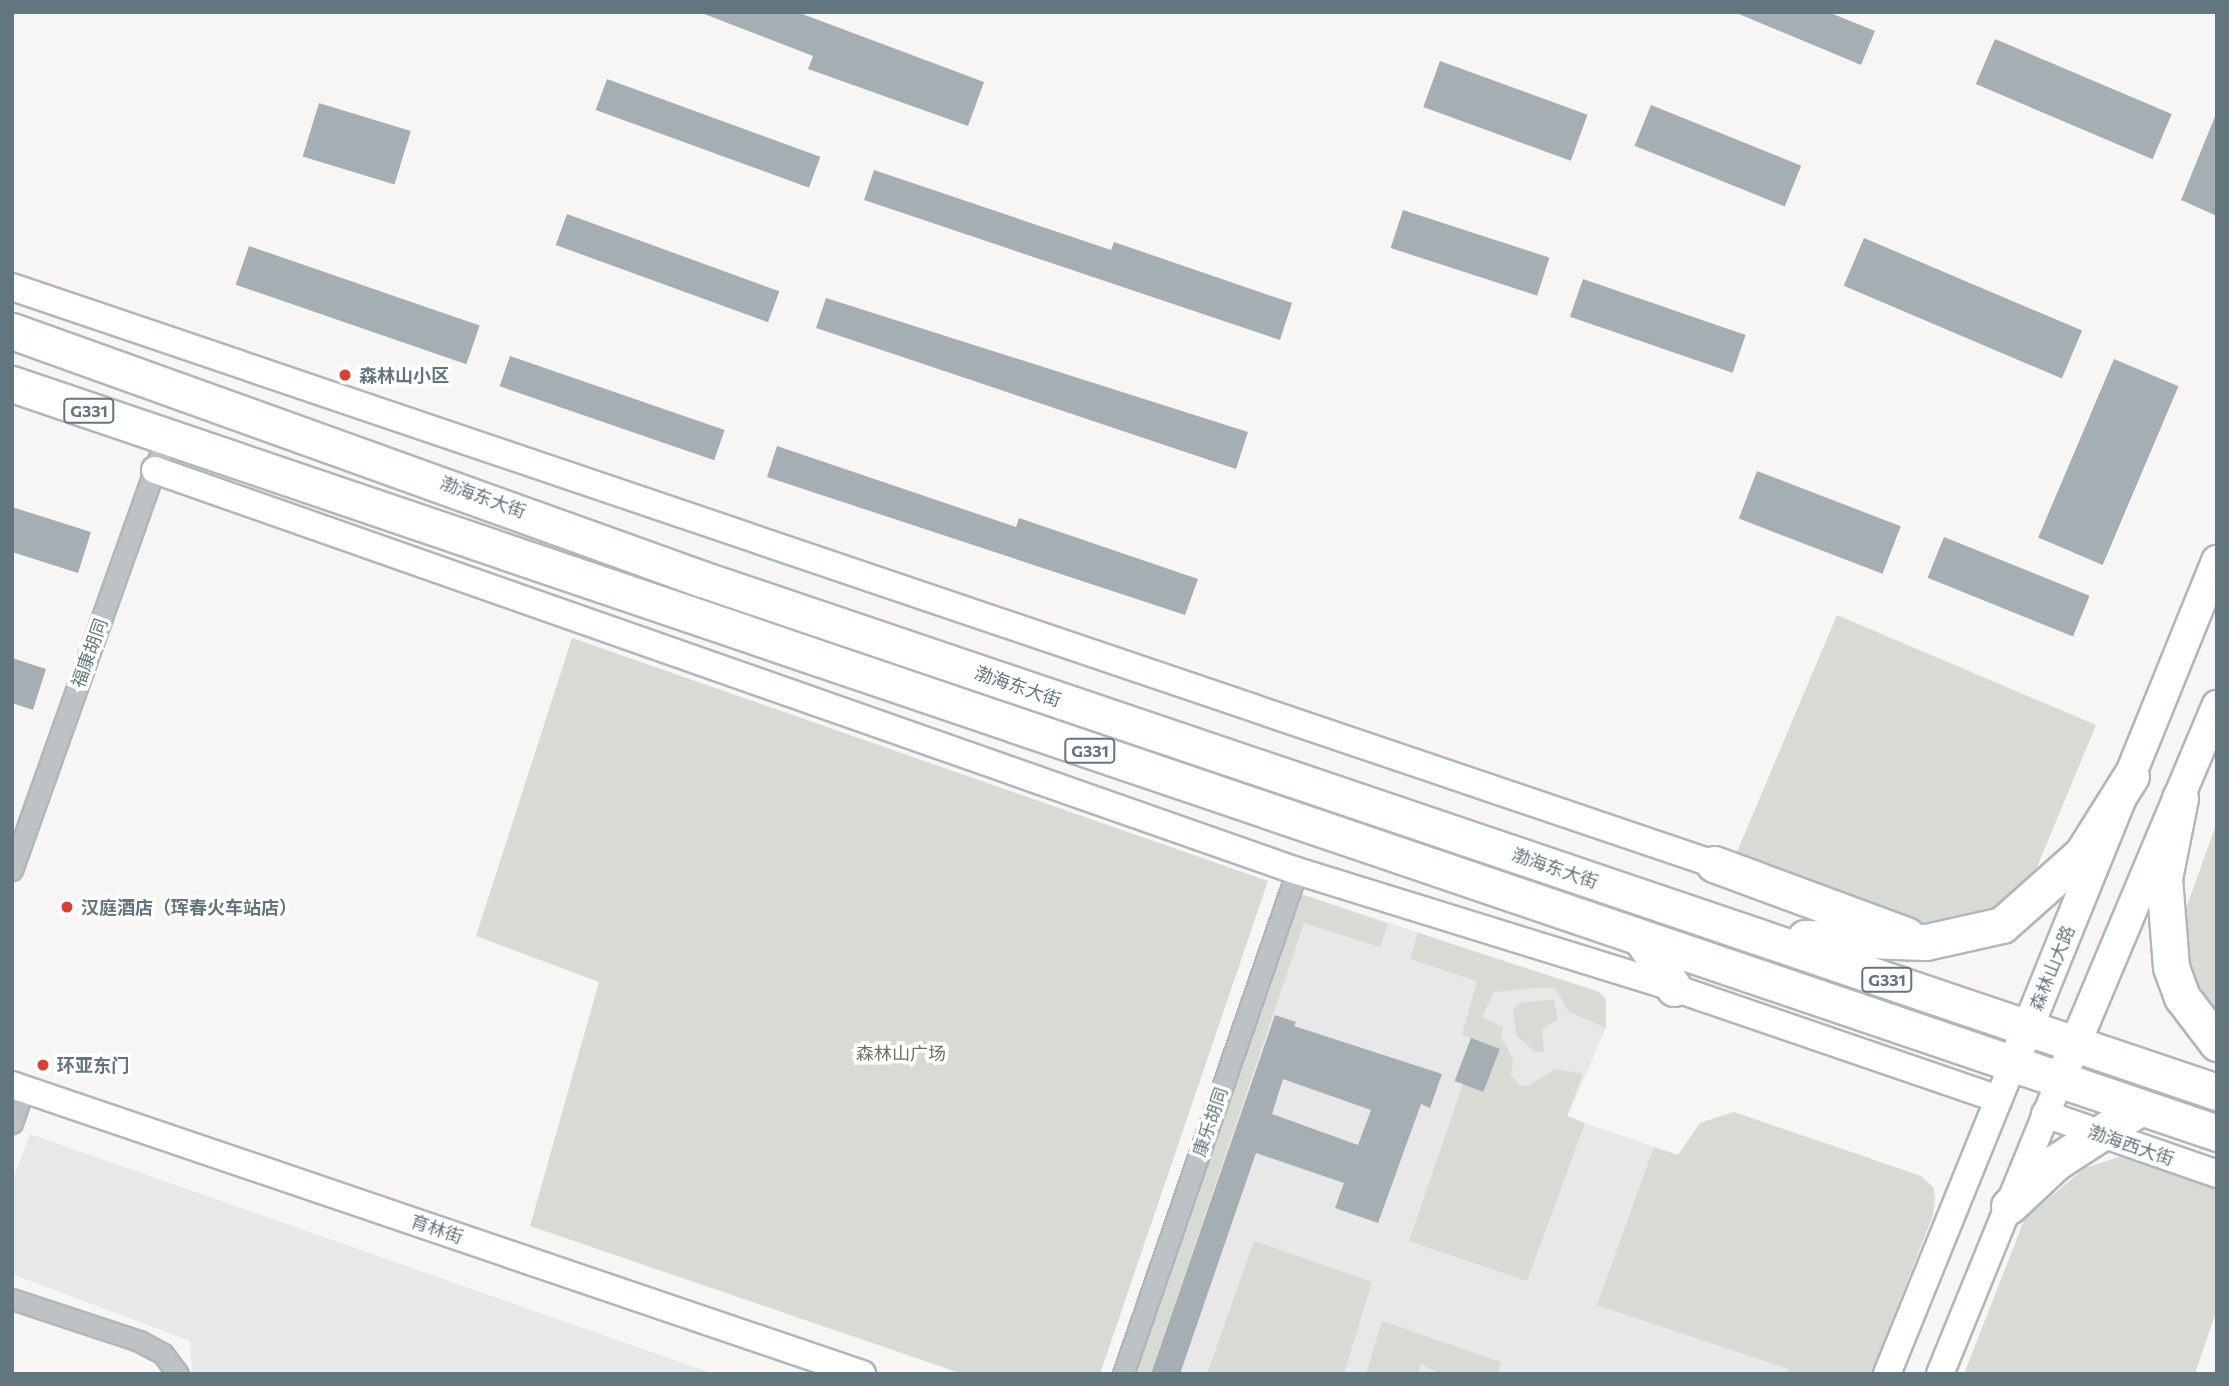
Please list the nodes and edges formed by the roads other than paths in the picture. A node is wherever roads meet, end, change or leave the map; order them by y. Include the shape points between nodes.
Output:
1 (12, 287) edge
2 (12, 331) edge
3 (12, 384) edge
4 (166, 437) junction
5 (155, 470) junction
6 (2217, 561) edge
7 (2217, 706) edge
8 (2131, 776) junction
9 (2180, 798) junction
10 (1714, 864) joint
11 (12, 870) edge
12 (1297, 871) junction
13 (1747, 933) junction
14 (1640, 938) junction
15 (1926, 942) junction
16 (1674, 988) junction
17 (2028, 1027) junction
18 (2214, 1038) edge
19 (2078, 1044) junction
20 (2013, 1064) junction
21 (2060, 1080) junction
22 (18, 1087) edge
23 (2217, 1092) edge
24 (1999, 1099) junction
25 (2141, 1107) junction
26 (2045, 1114) junction
27 (12, 1123) edge
28 (2217, 1133) edge
29 (2100, 1134) junction
30 (2217, 1174) edge
31 (1963, 1186) junction
32 (2010, 1199) junction
33 (12, 1299) edge
34 (163, 1354) junction
35 (155, 1374) edge
36 (178, 1374) edge
37 (862, 1374) edge
38 (1123, 1374) edge
39 (1887, 1374) edge
40 (1940, 1374) edge

1 - 10 street
2 - 13 highway, 渤海东大街 / G331 via 702,579
3 - 4 highway, G331
4 - 5 street, 福康胡同
4 - 14 highway, G331
5 - 11 street, 福康胡同
5 - 12 street
6 - 8 main road, 森林山大路
7 - 9 main road
8 - 15 highway via 2082,854 2026,908 1976,934
8 - 17 main road, 森林山大路
9 - 18 highway via 2164,878 2166,930 2182,997
9 - 19 main road
10 - 15 highway
12 - 16 street
12 - 38 street, 康乐胡同
13 - 15 highway via 1877,944
13 - 17 highway, 渤海东大街 / G331
14 - 16 highway
14 - 20 highway, G331
16 - 24 street
17 - 19 highway, G331
17 - 20 main road, 森林山大路
19 - 21 main road
19 - 23 highway, G331
20 - 21 highway, G331
20 - 24 street, 森林山大路
21 - 25 highway, G331
21 - 26 street
22 - 27 street
22 - 37 street, 育林街
24 - 31 street, 森林山大路
25 - 28 highway, G331
25 - 29 highway
26 - 29 street, 渤海西大街
26 - 32 street
29 - 30 street, 渤海西大街
29 - 32 highway
31 - 32 street via 1984,1183
31 - 39 street, 森林山大路
32 - 40 street
33 - 34 street
34 - 35 street
34 - 36 street

